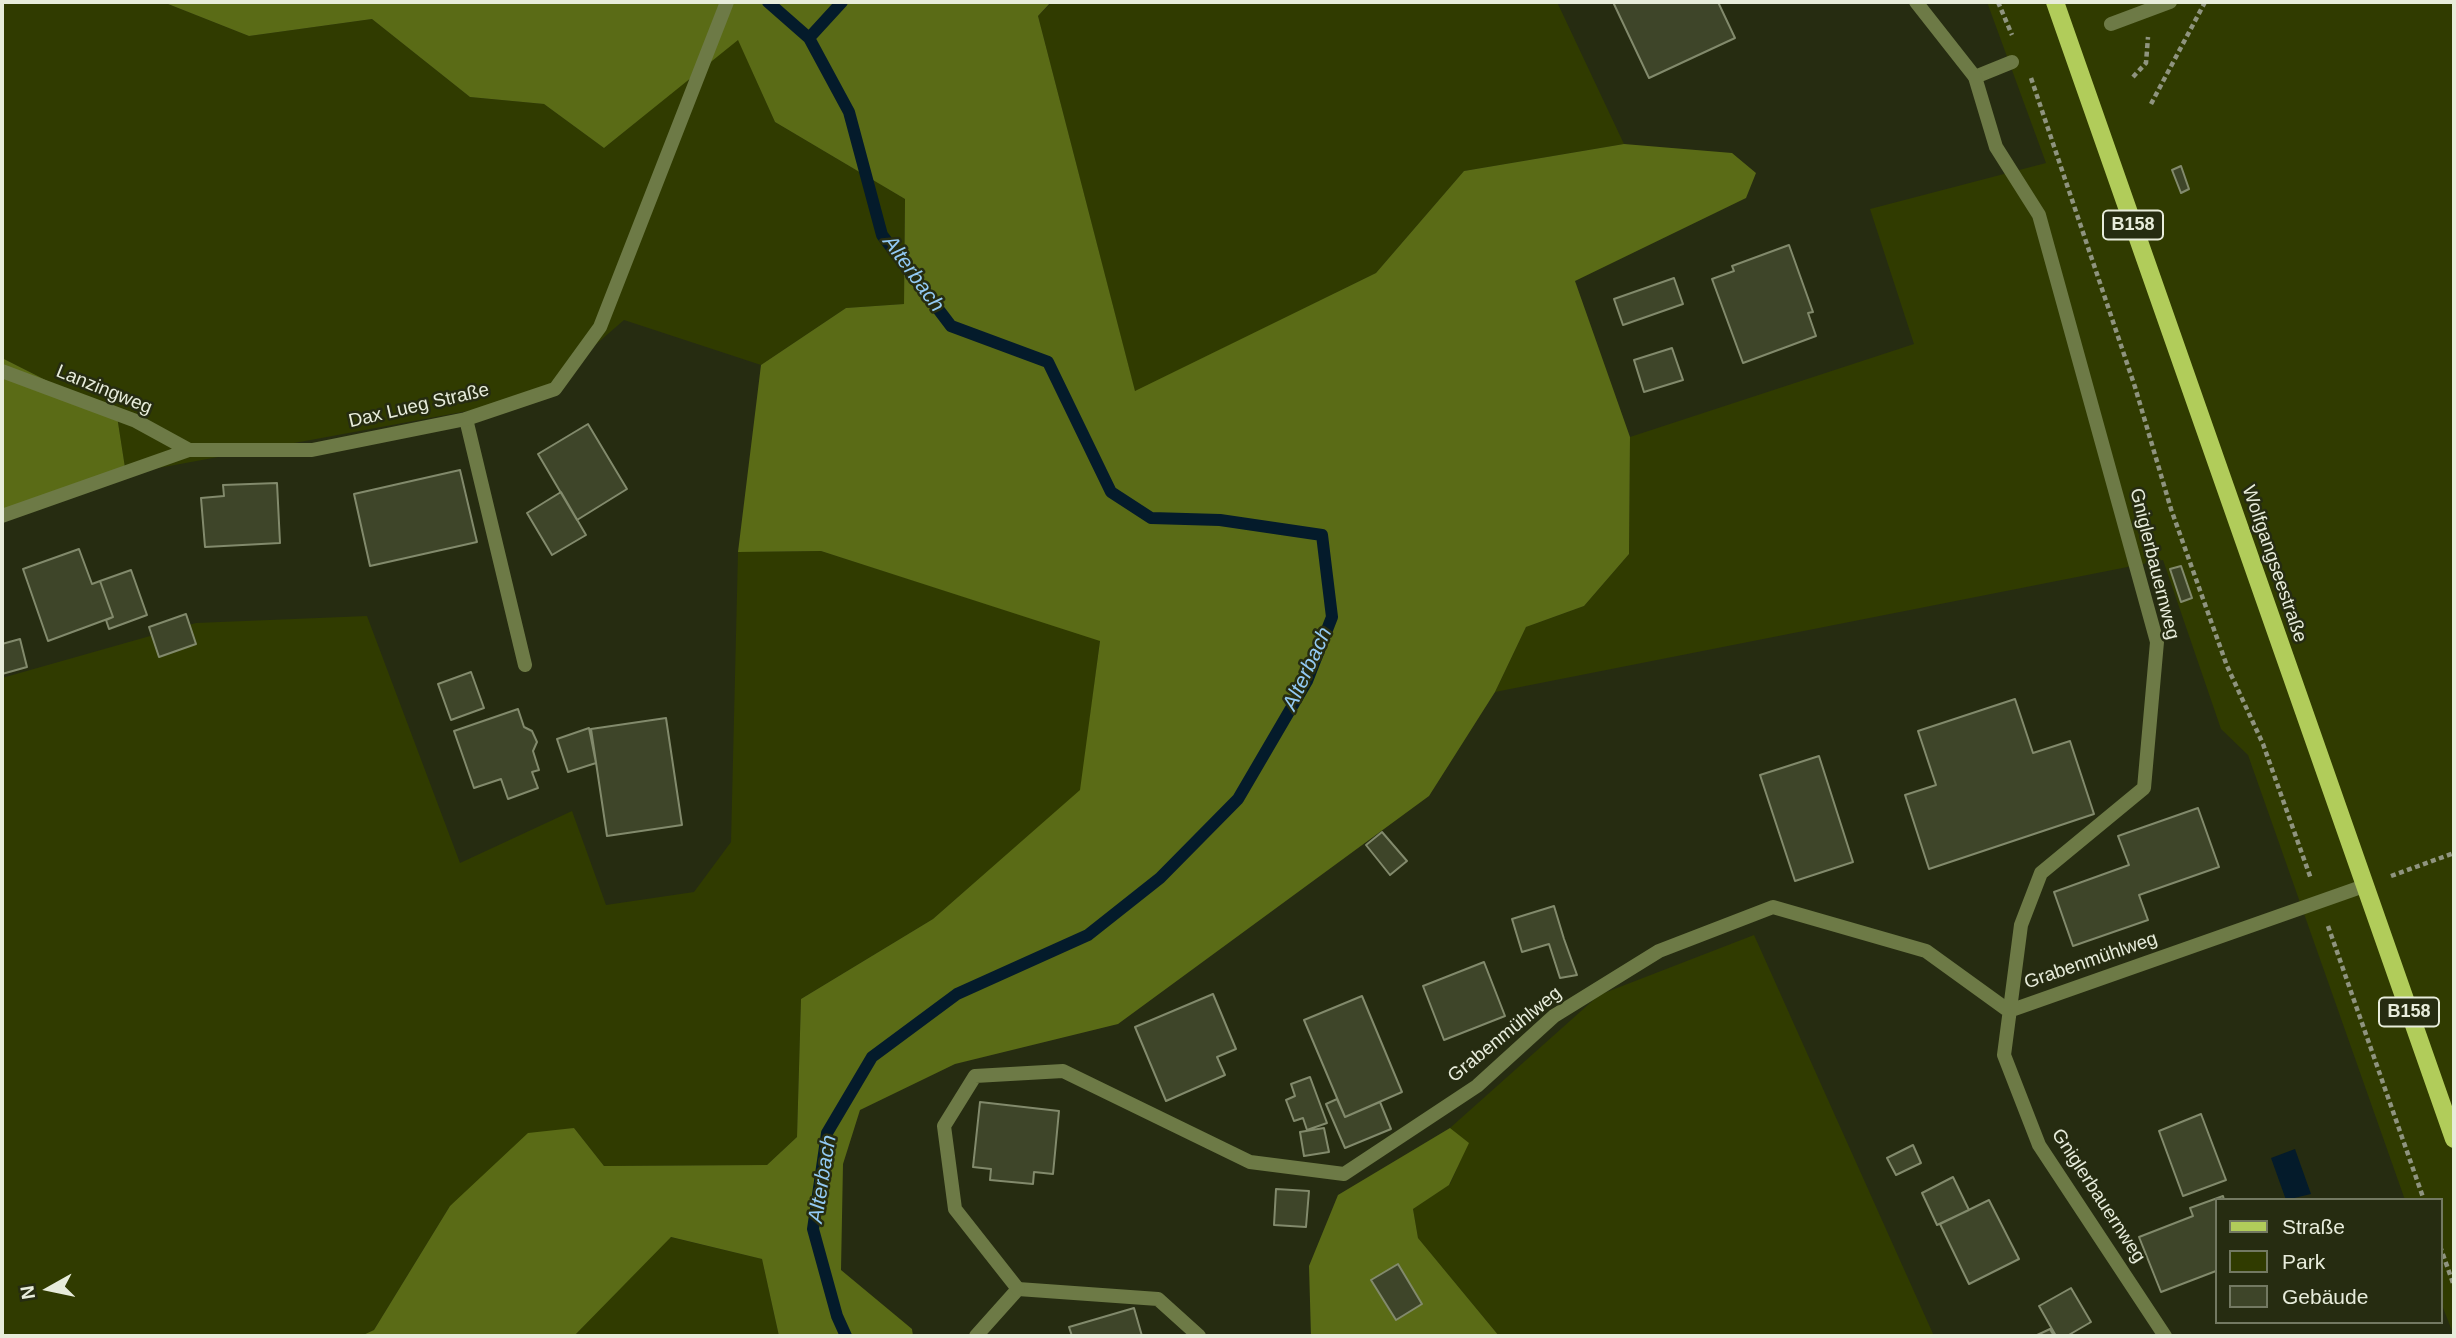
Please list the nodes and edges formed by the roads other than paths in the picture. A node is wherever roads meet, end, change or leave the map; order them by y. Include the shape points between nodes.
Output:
1 (727, 2) edge
2 (1916, 2) edge
3 (2055, 2) edge
4 (2170, 2) edge
5 (2111, 24) dead end
6 (2012, 62) dead end
7 (1975, 77) junction
8 (2, 371) edge
9 (466, 419) junction
10 (189, 450) junction
11 (2, 516) edge
12 (525, 665) dead end
13 (2364, 886) junction
14 (2009, 1011) junction
15 (2454, 1139) edge
16 (1018, 1290) junction
17 (976, 1336) edge
18 (1199, 1336) edge
19 (2165, 1336) edge

1 - 9 street, Dax Lueg Straße via 600,327 555,389
2 - 7 street, Gniglerbauernweg
3 - 13 main road, Wolfgangseestraße / B158
4 - 5 street
6 - 7 street
7 - 14 street, Gniglerbauernweg via 1996,147 2039,215 2157,642 2144,788 2041,873 2021,925
8 - 10 street, Lanzingweg via 136,421
9 - 10 street, Dax Lueg Straße via 312,450
9 - 12 street
10 - 11 street, Dax Lueg Straße
13 - 14 street, Grabenmühlweg
13 - 15 main road, Wolfgangseestraße / B158
14 - 16 street, Grabenmühlweg via 1926,951 1773,908 1659,951 1554,1016 1477,1086 1344,1174 1250,1162 1063,1071 975,1076 944,1126 955,1209
14 - 19 street, Gniglerbauernweg via 2004,1055 2039,1145
16 - 17 street
16 - 18 street via 1158,1299

